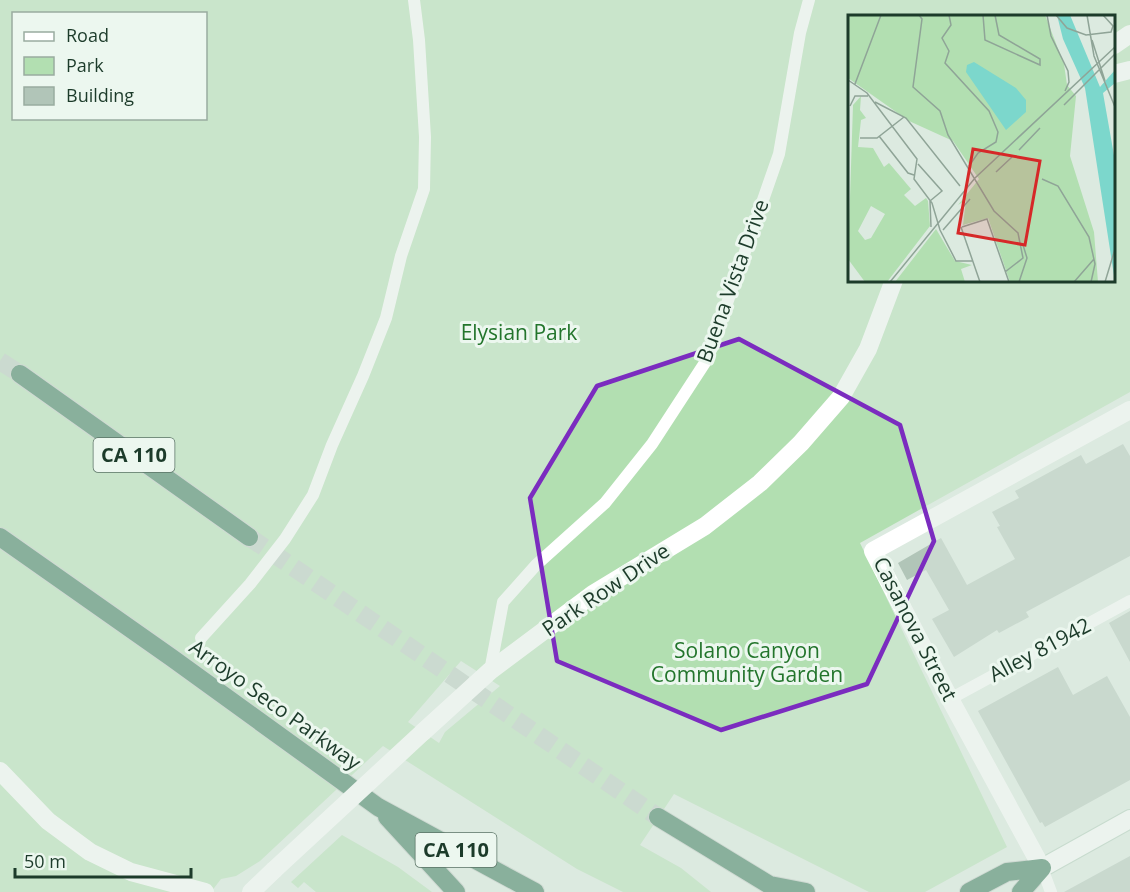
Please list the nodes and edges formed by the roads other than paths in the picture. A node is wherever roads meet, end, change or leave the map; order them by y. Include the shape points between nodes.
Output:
1 (414, 0) edge
2 (809, 0) edge
3 (1130, 34) edge
4 (1115, 44) edge
5 (1130, 70) edge
6 (1115, 74) edge
7 (893, 282) edge
8 (20, 374) tunnel mouth
9 (1130, 410) edge
10 (0, 537) edge
11 (249, 537) tunnel mouth
12 (1130, 601) edge
13 (201, 638) dead end
14 (490, 671) junction
15 (950, 699) junction
16 (0, 771) edge
17 (378, 807) junction
18 (658, 817) tunnel mouth
19 (1130, 819) edge
20 (1042, 868) junction
21 (776, 889) edge
22 (205, 892) edge
23 (251, 892) edge
24 (456, 892) edge
25 (535, 892) edge
26 (806, 892) edge
27 (969, 892) edge
28 (1021, 892) edge
29 (1051, 892) edge

1 - 13 lane via 425,137 424,189 401,256 386,318 313,495 250,584
2 - 14 lane, Buena Vista Drive via 779,154 708,358 652,444 605,503 536,565 502,602
3 - 4 street
5 - 6 street
7 - 14 street, Park Row Drive via 868,349 841,398 760,483 705,526 593,594
8 - 11 highway, CA 110
9 - 15 street, Casanova Street via 873,551
10 - 17 highway, Arroyo Seco Parkway / CA 110
12 - 15 lane, Alley 81942
14 - 23 street, Park Row Drive, bridge
15 - 20 street, Casanova Street
16 - 22 street via 48,821 90,852 132,872
17 - 24 highway
17 - 25 highway, Arroyo Seco Parkway / CA 110
18 - 21 highway
19 - 20 street
20 - 27 highway via 1007,872
20 - 28 highway
20 - 29 lane
21 - 26 highway

